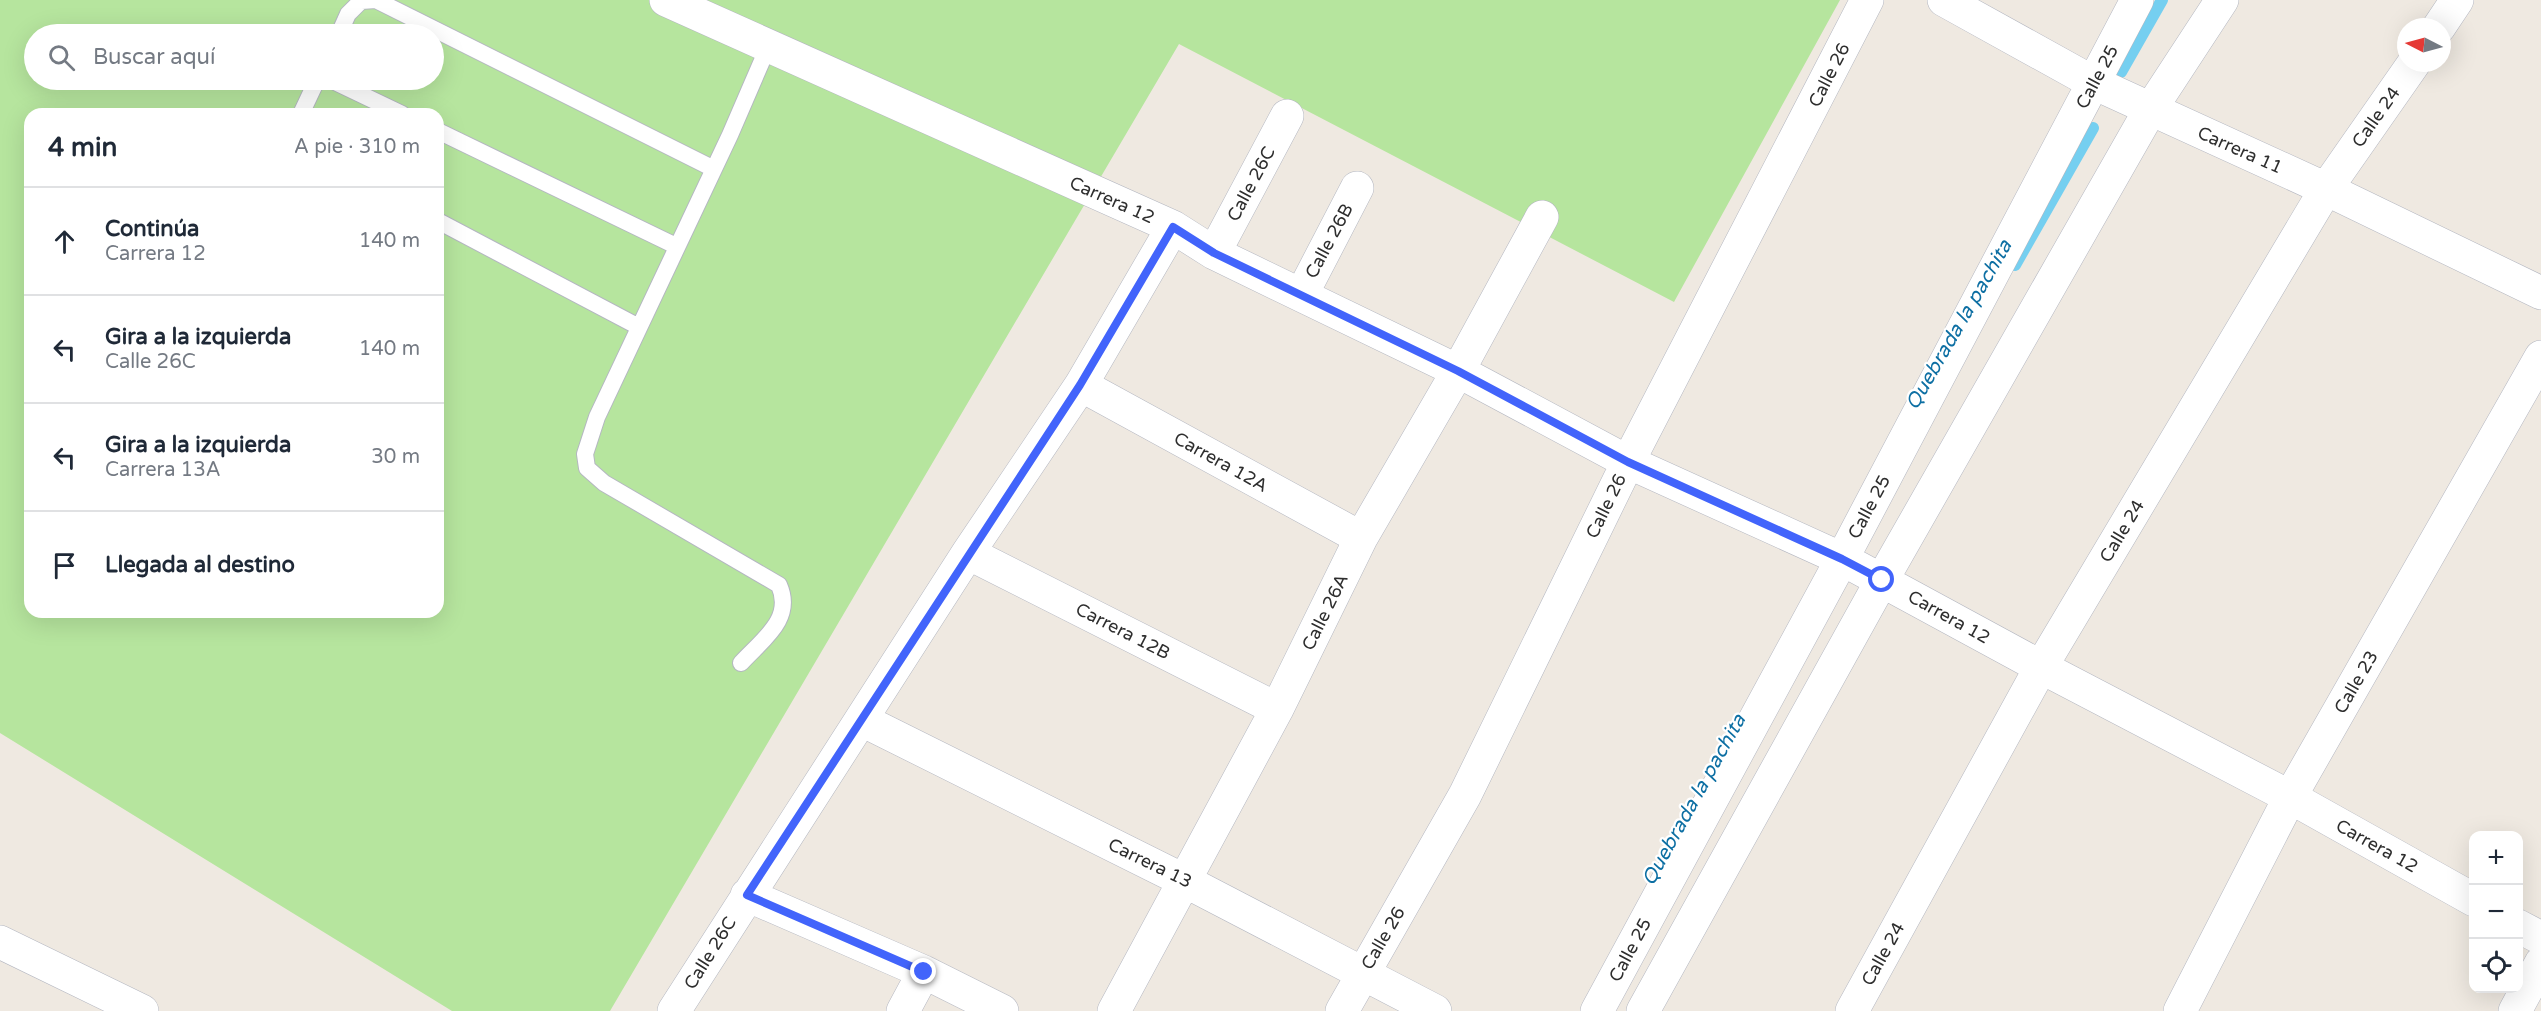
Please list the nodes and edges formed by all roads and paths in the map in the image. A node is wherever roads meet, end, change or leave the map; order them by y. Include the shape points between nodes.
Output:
1 (666, 0) edge
2 (1868, 0) edge
3 (1944, 0) edge
4 (2137, 0) edge
5 (2222, 0) edge
6 (2457, 0) edge
7 (2445, 18) edge
8 (344, 24) edge
9 (424, 24) edge
10 (444, 34) edge
11 (768, 47) junction
12 (2408, 72) edge
13 (2094, 83) junction
14 (312, 90) edge
15 (352, 90) edge
16 (304, 108) edge
17 (389, 108) edge
18 (2150, 110) junction
19 (1287, 116) dead end
20 (444, 134) edge
21 (712, 168) junction
22 (1357, 188) dead end
23 (2326, 189) junction
24 (1542, 217) dead end
25 (444, 224) edge
26 (1173, 227) junction
27 (676, 246) junction
28 (1214, 253) junction
29 (2541, 293) edge
30 (1302, 294) junction
31 (639, 327) junction
32 (2541, 357) edge
33 (1458, 371) junction
34 (1080, 385) junction
35 (1628, 462) junction
36 (1361, 538) junction
37 (968, 553) junction
38 (1842, 559) junction
39 (1882, 580) junction
40 (741, 663) dead end
41 (2041, 667) junction
42 (1277, 709) junction
43 (862, 720) junction
44 (2290, 797) junction
45 (1185, 881) junction
46 (747, 895) junction
47 (2469, 897) edge
48 (2523, 929) edge
49 (2541, 938) edge
50 (0, 942) edge
51 (2541, 963) edge
52 (924, 972) junction
53 (1363, 972) junction
54 (142, 1011) edge
55 (674, 1011) edge
56 (903, 1011) edge
57 (1002, 1011) edge
58 (1114, 1011) edge
59 (1342, 1011) edge
60 (1436, 1011) edge
61 (1597, 1011) edge
62 (1643, 1011) edge
63 (1852, 1011) edge
64 (2180, 1011) edge
65 (2515, 1011) edge

1 - 11 street, Carrera 12
2 - 35 street, Calle 26
3 - 13 street, Carrera 11
4 - 13 street, Calle 25
5 - 18 street
6 - 7 street
8 - 9 lane via 362,1 376,0
10 - 21 lane
11 - 21 lane
11 - 26 street, Carrera 12
12 - 23 street, Calle 24
13 - 18 street, Carrera 11
13 - 38 street, Calle 25
14 - 16 lane
15 - 17 lane
18 - 23 street, Carrera 11
18 - 39 street
19 - 28 street, Calle 26C
20 - 27 lane
21 - 27 lane
22 - 30 street, Calle 26B
23 - 29 street, Carrera 11
23 - 41 street, Calle 24
24 - 33 street, Calle 26A
25 - 31 lane
26 - 28 street, Carrera 12
26 - 34 street, Calle 26C
27 - 31 lane
28 - 30 street, Carrera 12
30 - 33 street, Carrera 12
31 - 40 lane via 597,417 585,454 586,468 604,483 779,585 785,597 783,617
32 - 44 street, Calle 23
33 - 35 street, Carrera 12
33 - 36 street, Calle 26A
34 - 36 street, Carrera 12A
34 - 37 street, Calle 26C
35 - 38 street, Carrera 12
35 - 53 street, Calle 26 via 1465,795
36 - 42 street, Calle 26A
37 - 42 street, Carrera 12B
37 - 43 street, Calle 26C
38 - 39 street, Carrera 12
38 - 61 street, Calle 25
39 - 41 street, Carrera 12
39 - 62 street
41 - 44 street, Carrera 12
41 - 63 street, Calle 24
42 - 45 street, Calle 26A
43 - 45 street, Carrera 13
43 - 46 street, Calle 26C
44 - 47 street, Carrera 12
44 - 64 street, Calle 23
45 - 53 street, Carrera 13
45 - 58 street, Calle 26A
46 - 52 street
46 - 55 street, Calle 26C
48 - 49 street
50 - 54 street
51 - 65 street
52 - 56 street
52 - 57 street
53 - 59 street, Calle 26
53 - 60 street, Carrera 13

